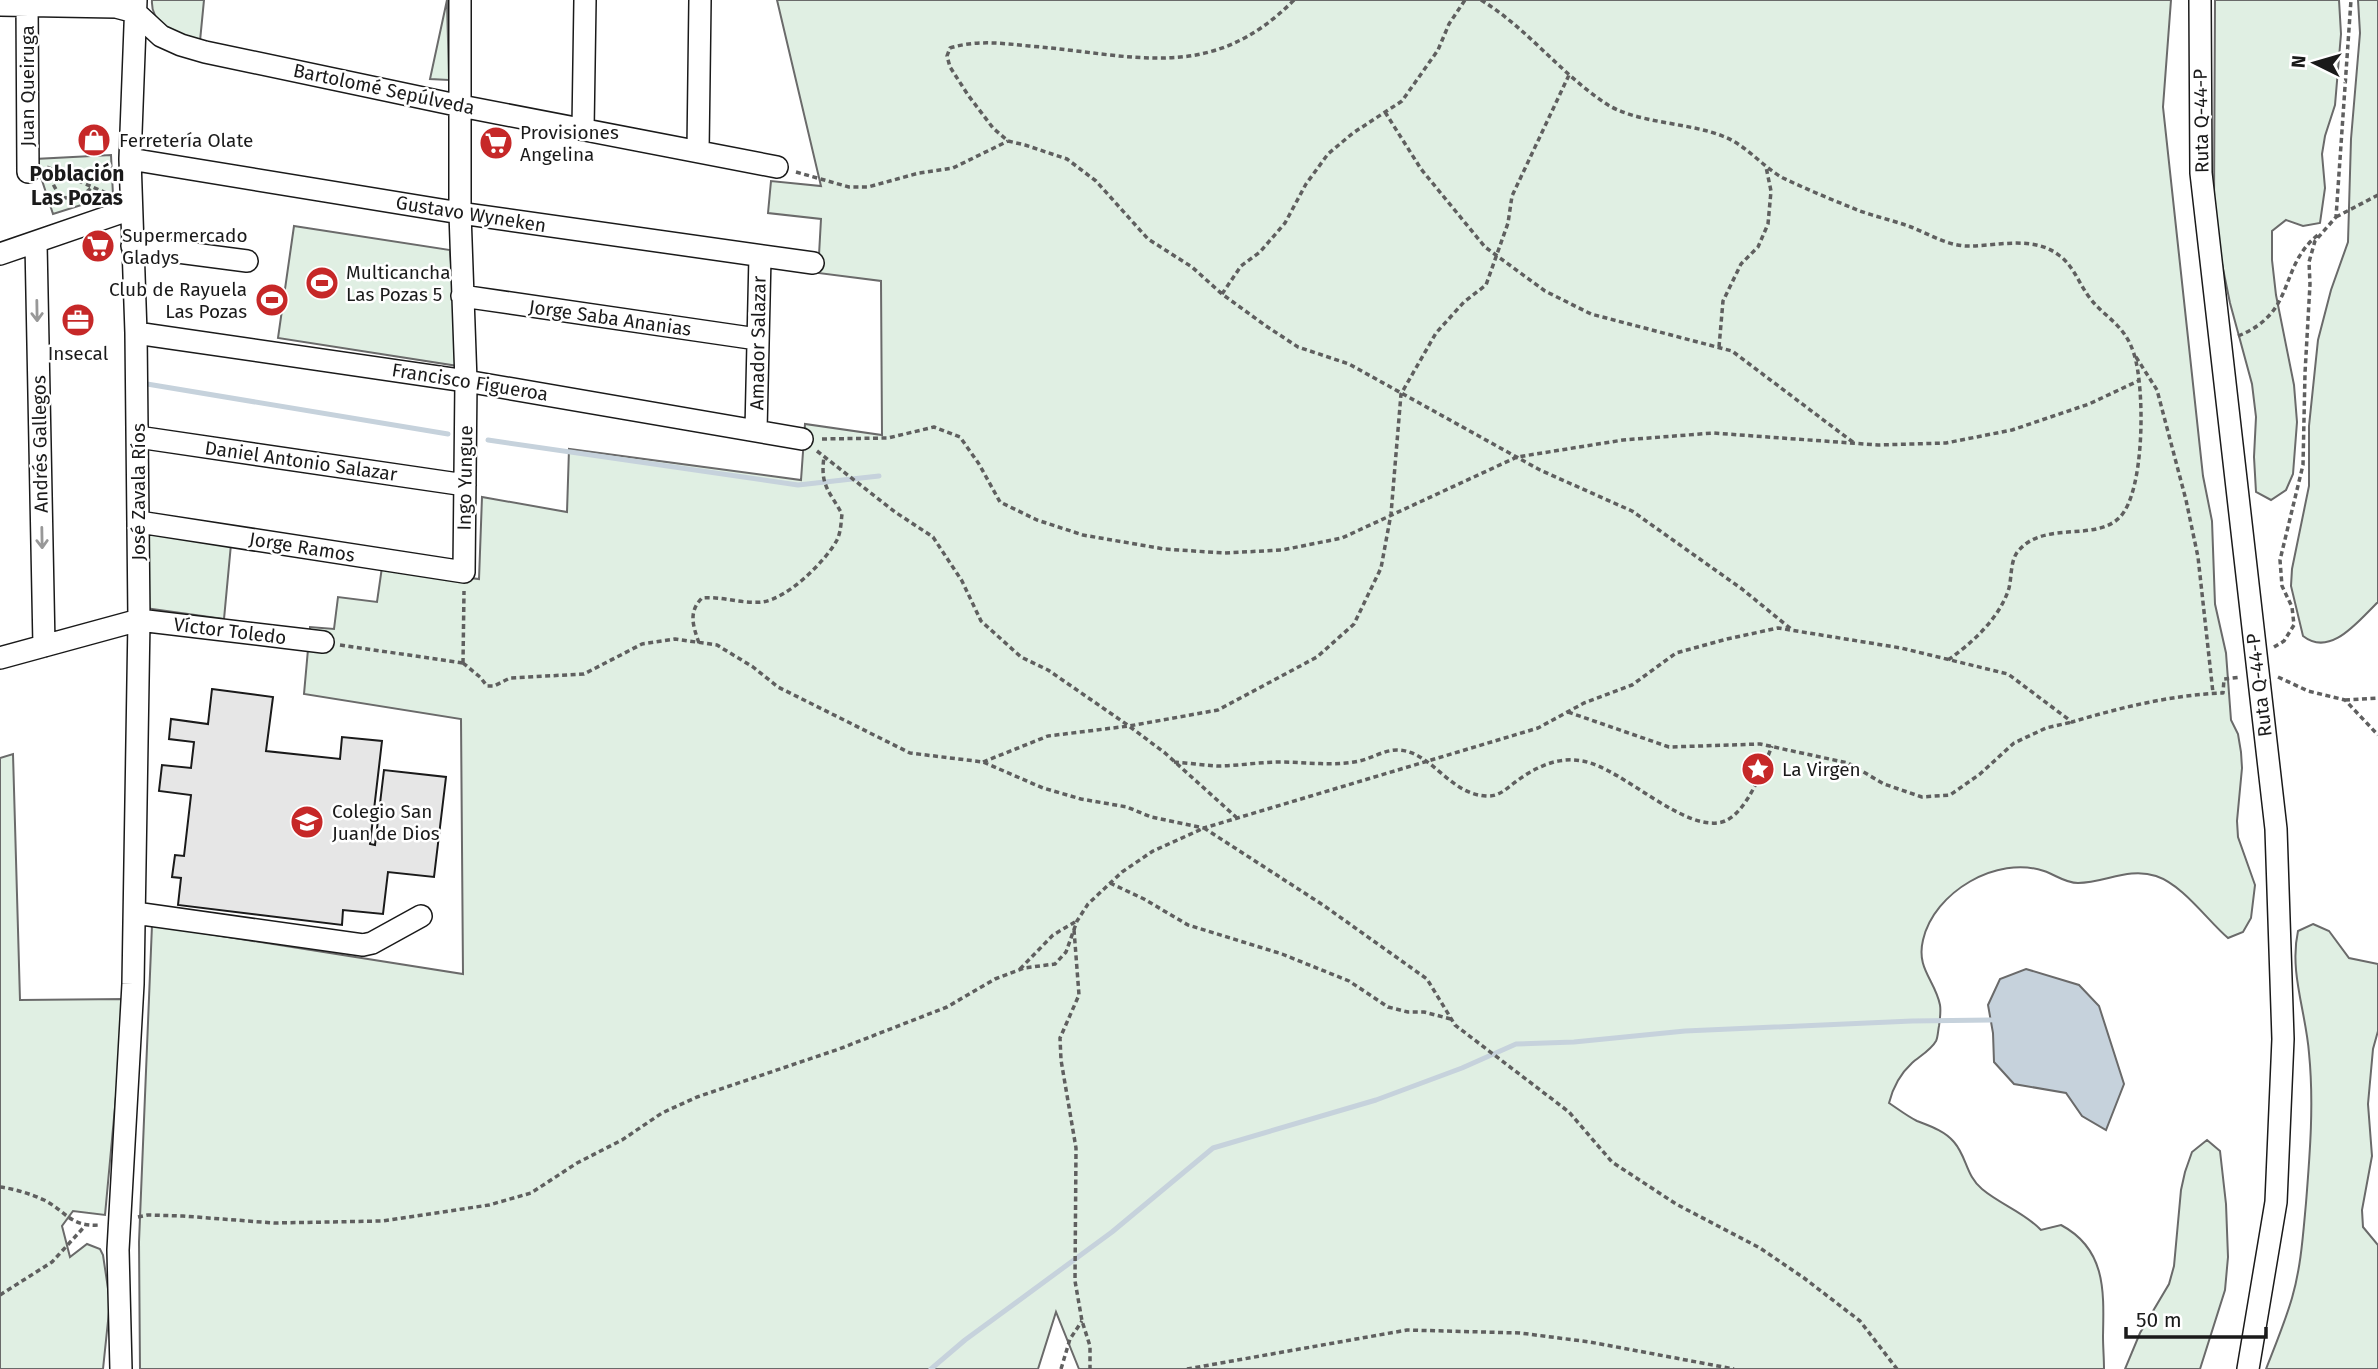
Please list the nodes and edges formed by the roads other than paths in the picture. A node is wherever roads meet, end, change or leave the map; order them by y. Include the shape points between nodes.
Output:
1 (460, 0) edge
2 (585, 0) edge
3 (701, 0) edge
4 (2200, 0) edge
5 (27, 2) edge
6 (0, 5) edge
7 (135, 6) edge
8 (461, 106) junction
9 (583, 130) junction
10 (698, 151) junction
11 (130, 159) junction
12 (28, 167) road end
13 (777, 167) road end
14 (131, 209) junction
15 (460, 213) junction
16 (36, 243) junction
17 (132, 246) junction
18 (0, 254) edge
19 (760, 256) junction
20 (247, 261) dead end
21 (813, 263) dead end
22 (462, 296) junction
23 (136, 333) junction
24 (757, 340) junction
25 (466, 381) junction
26 (756, 430) junction
27 (138, 437) junction
28 (802, 439) road end
29 (465, 485) junction
30 (139, 522) junction
31 (464, 572) joint
32 (139, 620) junction
33 (323, 642) road end
34 (44, 646) junction
35 (0, 658) edge
36 (135, 913) junction
37 (421, 916) dead end
38 (121, 1369) edge
39 (2248, 1369) edge

1 - 8 street, Ingo Yungue
2 - 9 street
3 - 10 street
4 - 39 street, Ruta Q-44-P via 2201,173 2276,829 2283,1039 2276,1202
5 - 6 street
5 - 7 street
5 - 12 street, Juan Queiruga
7 - 8 street, Bartolomé Sepúlveda via 161,36 205,52
7 - 11 street, José Zavala Ríos
8 - 9 street, Bartolomé Sepúlveda
8 - 15 street, Ingo Yungue
9 - 10 street, Bartolomé Sepúlveda
10 - 13 street, Bartolomé Sepúlveda
11 - 14 street, José Zavala Ríos
11 - 15 street, Gustavo Wyneken
14 - 16 street
14 - 17 street, José Zavala Ríos
15 - 19 street, Gustavo Wyneken
15 - 22 street, Ingo Yungue
16 - 18 street
16 -> 34 street, Andrés Gallegos
17 - 20 street
17 - 23 street, José Zavala Ríos
19 - 21 street, Gustavo Wyneken
19 - 24 street, Amador Salazar
22 - 24 street, Jorge Saba Ananias
22 - 25 street, Ingo Yungue
23 - 25 street, Francisco Figueroa
23 - 27 street, José Zavala Ríos
24 - 26 street, Amador Salazar
25 - 26 street, Francisco Figueroa
25 - 29 street, Ingo Yungue
26 - 28 street, Francisco Figueroa
27 - 29 street, Daniel Antonio Salazar
27 - 30 street, José Zavala Ríos
29 - 31 street, Ingo Yungue
30 - 31 street, Jorge Ramos
30 - 32 street, José Zavala Ríos
32 - 33 street, Víctor Toledo
32 - 34 street, Víctor Toledo
32 - 36 street, José Zavala Ríos
34 - 35 street, Víctor Toledo
36 - 37 street via 363,945
36 - 38 street, José Zavala Ríos via 118,1250

